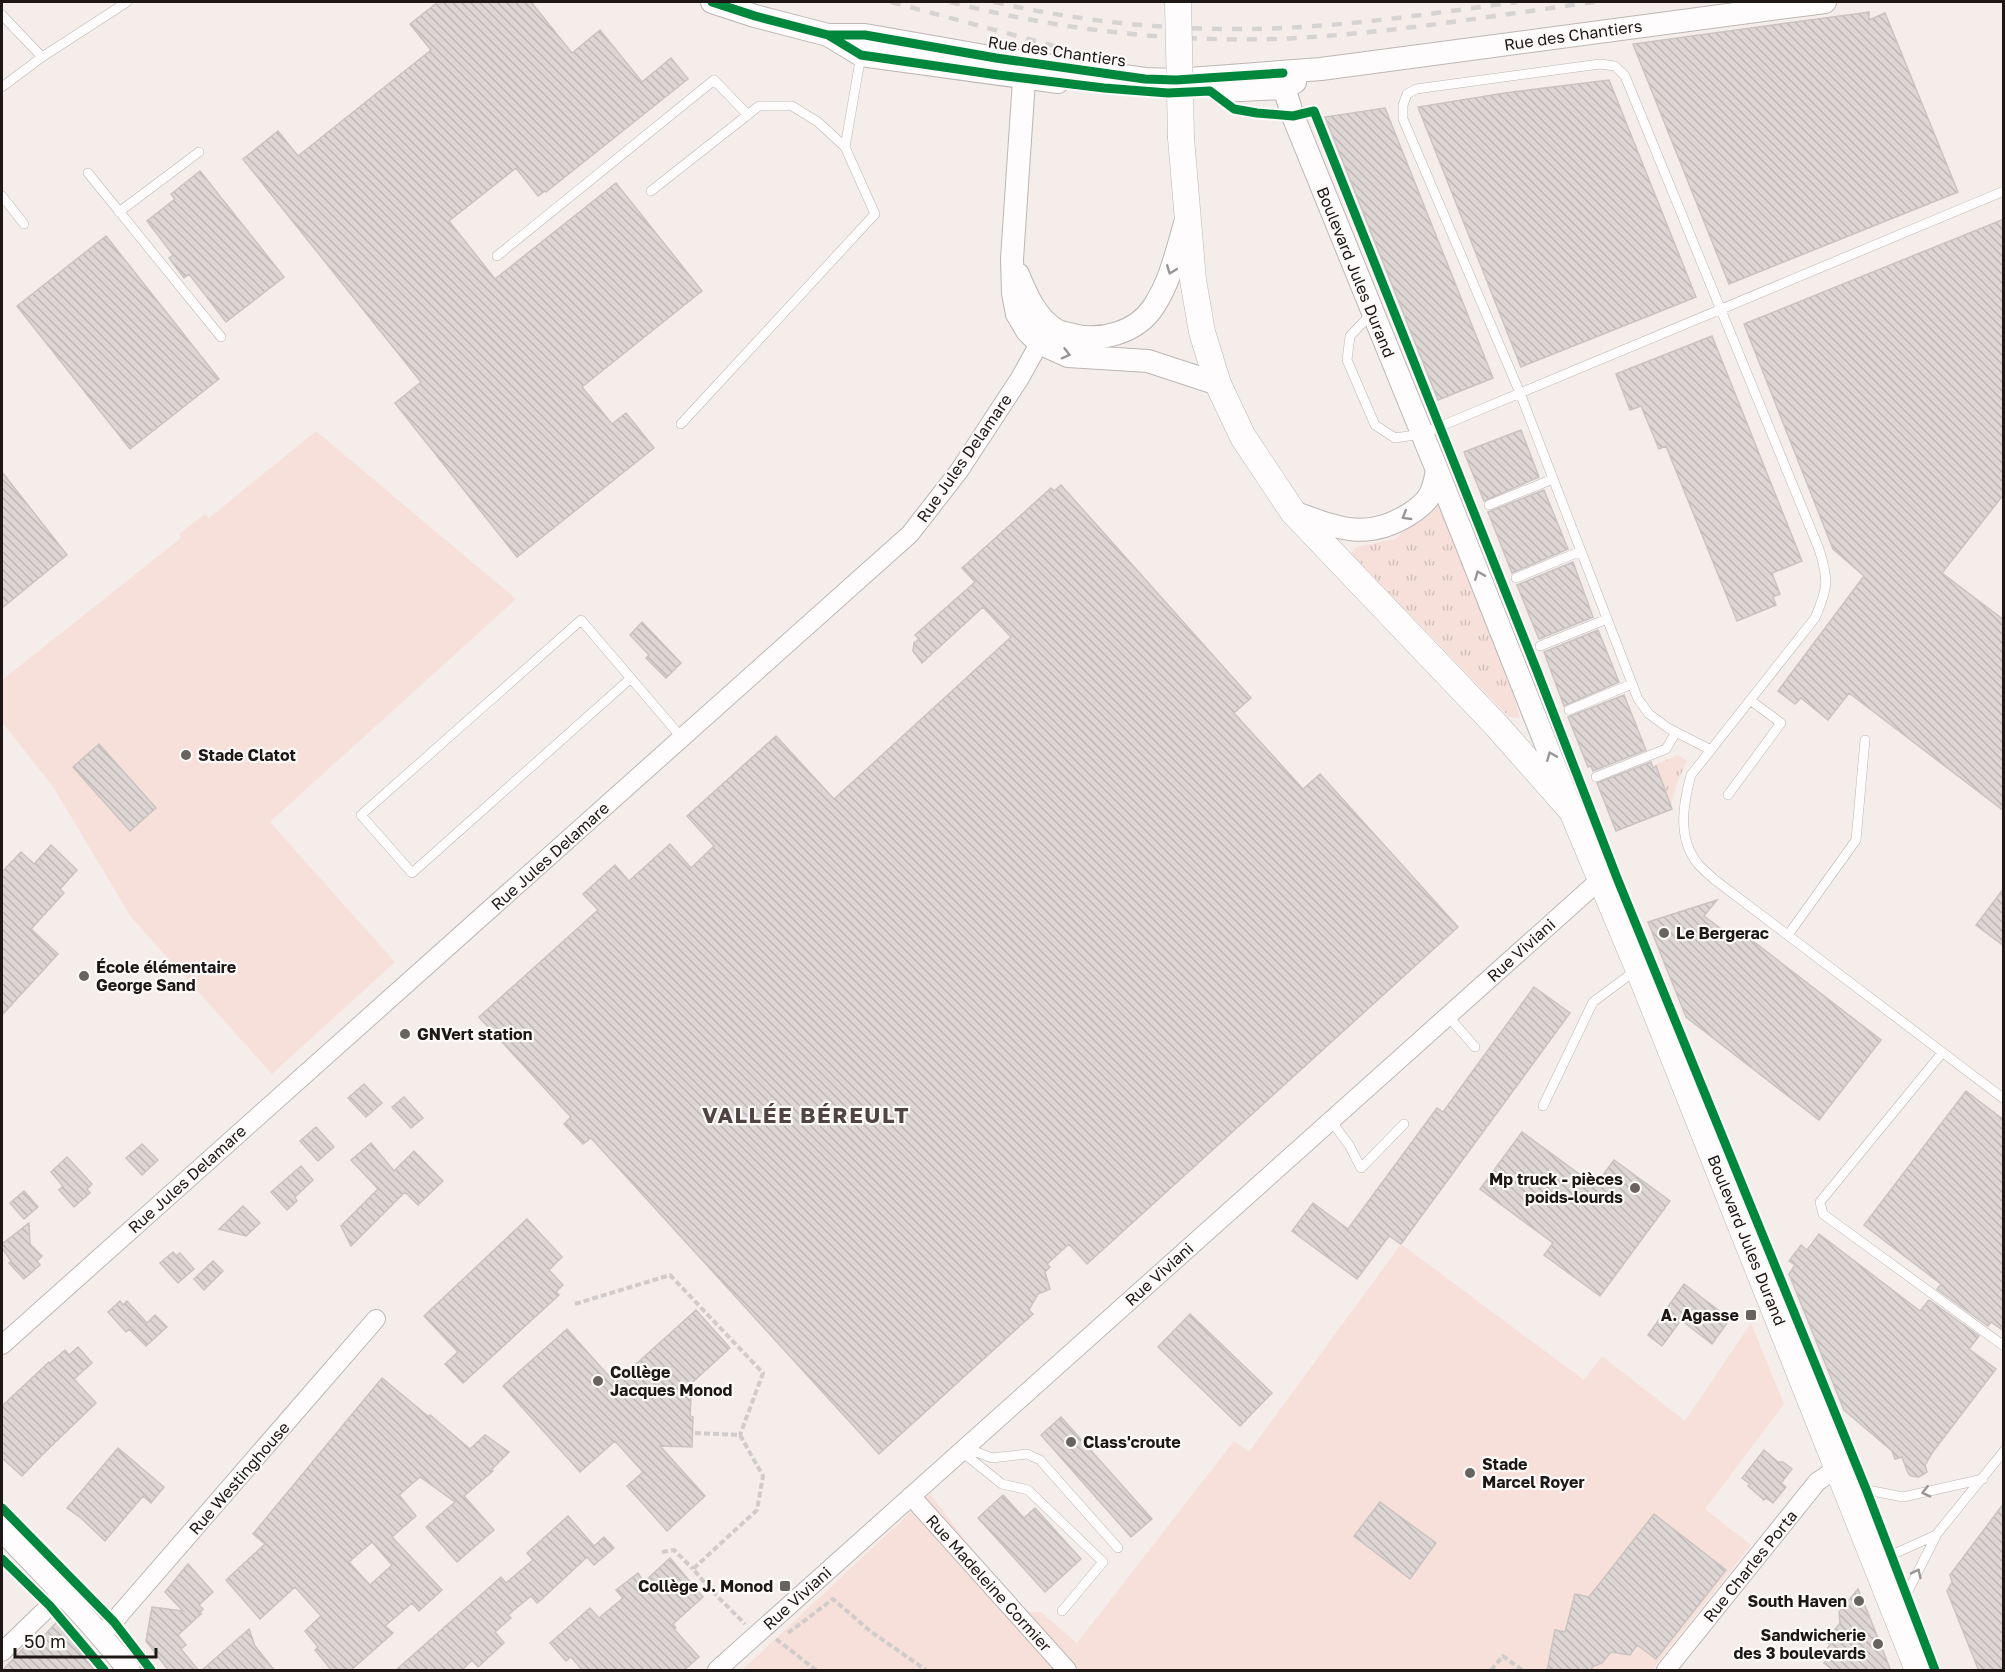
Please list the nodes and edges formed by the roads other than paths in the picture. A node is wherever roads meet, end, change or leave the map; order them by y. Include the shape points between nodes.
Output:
1 (127, 2) edge
2 (712, 2) edge
3 (1178, 2) edge
4 (1825, 2) edge
5 (2, 15) edge
6 (863, 45) junction
7 (42, 57) junction
8 (1025, 70) junction
9 (1283, 80) junction
10 (2, 87) edge
11 (748, 115) junction
12 (845, 147) junction
13 (199, 152) dead end
14 (88, 173) dead end
15 (651, 191) dead end
16 (2004, 191) edge
17 (2, 196) edge
18 (120, 212) junction
19 (1187, 213) junction
20 (24, 224) dead end
21 (497, 256) dead end
22 (1720, 309) junction
23 (1373, 313) junction
24 (1045, 334) junction
25 (221, 337) dead end
26 (1218, 384) junction
27 (1520, 393) junction
28 (681, 424) dead end
29 (1422, 434) junction
30 (1437, 470) junction
31 (1553, 479) junction
32 (1489, 505) dead end
33 (1293, 512) junction
34 (1581, 551) junction
35 (1516, 578) dead end
36 (1607, 619) junction
37 (1540, 646) dead end
38 (631, 678) junction
39 (1632, 684) junction
40 (1750, 700) junction
41 (1569, 710) dead end
42 (1676, 732) junction
43 (682, 738) junction
44 (1865, 740) dead end
45 (1711, 750) junction
46 (1596, 777) dead end
47 (1728, 795) dead end
48 (1572, 811) junction
49 (1602, 878) junction
50 (1788, 935) junction
51 (1638, 968) junction
52 (1448, 1016) junction
53 (1475, 1047) dead end
54 (1942, 1053) junction
55 (2004, 1100) edge
56 (1543, 1106) dead end
57 (1331, 1121) junction
58 (1404, 1124) dead end
59 (376, 1319) dead end
60 (2, 1345) edge
61 (2004, 1347) edge
62 (964, 1450) junction
63 (2004, 1451) edge
64 (1842, 1476) junction
65 (1983, 1479) junction
66 (911, 1496) junction
67 (2, 1530) edge
68 (1936, 1535) junction
69 (1118, 1548) dead end
70 (1876, 1562) junction
71 (63, 1593) junction
72 (1894, 1609) junction
73 (1062, 1611) dead end
74 (101, 1636) junction
75 (2, 1652) edge
76 (123, 1668) edge
77 (717, 1671) edge
78 (1067, 1671) edge
79 (1666, 1671) edge
80 (1918, 1671) edge

1 - 7 lane
2 - 6 street, Rue des Chantiers
3 - 19 main road, Boulevard Jules Durand, bridge
4 - 9 street, Rue des Chantiers via 1321,69
5 - 7 lane
6 - 8 street, Rue des Chantiers via 910,44
6 - 12 lane
7 - 10 lane
8 - 9 street, Rue des Chantiers via 1145,79
8 - 24 street, Boulevard Jules Durand via 1013,293 1017,314 1027,331
9 - 23 street, Boulevard Jules Durand via 1293,116
11 - 12 lane via 759,106 792,106 818,122
11 - 15 lane
11 - 21 lane via 714,80
12 - 28 lane via 875,214
13 - 18 lane
14 - 18 lane
16 - 22 lane
17 - 20 lane
18 - 25 lane
19 -> 24 street, Boulevard Jules Durand via 1172,270 1153,308 1134,326 1109,337 1081,338 1056,330
19 - 26 main road, Boulevard Jules Durand via 1202,332
22 - 27 lane
22 - 27 lane via 1625,76 1616,66 1600,64 1416,89 1407,94 1403,119
22 - 40 lane via 1826,571 1825,596 1815,618
23 - 29 street, Boulevard Jules Durand
23 - 29 lane via 1350,336 1347,360 1375,425 1395,438
24 -> 26 street, Boulevard Jules Durand via 1068,356 1148,361
24 - 43 street, Rue Jules Delamare via 959,471 910,534
26 - 33 main road, Boulevard Jules Durand via 1243,437
27 - 29 lane
27 - 31 lane
29 - 30 street, Boulevard Jules Durand
30 -> 33 street via 1434,487 1424,505 1393,524 1366,531 1333,526
48 -> 30 street, Boulevard Jules Durand
31 - 32 lane
31 - 34 lane
33 - 48 main road, Boulevard Jules Durand via 1497,726
34 - 35 lane
34 - 36 lane
36 - 37 lane
36 - 39 lane
38 - 38 lane via 581,620 361,815 412,873
38 - 43 lane
39 - 41 lane
39 - 42 lane via 1649,714
40 - 45 lane
40 - 47 lane via 1781,723
42 - 45 lane
42 - 46 lane via 1666,749
43 - 60 street, Rue Jules Delamare
44 - 50 lane via 1856,840
45 - 50 lane via 1691,775 1682,818 1686,843 1698,864 1715,880
48 - 49 main road, Boulevard Jules Durand
49 - 51 main road, Boulevard Jules Durand
49 - 52 street, Rue Viviani
50 - 54 lane
51 - 56 lane via 1593,1002
51 - 64 main road, Boulevard Jules Durand
52 - 53 lane
52 - 57 street, Rue Viviani
54 - 55 lane
54 - 61 lane via 1820,1202 1823,1214
57 - 58 lane via 1361,1168
57 - 62 street, Rue Viviani
59 - 74 street, Rue Westinghouse
62 - 66 street, Rue Viviani
62 - 69 lane via 992,1458 1027,1454 1040,1460
62 - 73 lane via 1002,1484 1028,1490 1103,1562
63 - 65 lane
65 -> 64 lane via 1903,1497
64 - 70 main road, Boulevard Jules Durand
64 - 79 street, Rue Charles Porta via 1817,1482
65 - 68 lane
66 - 77 street, Rue Viviani
66 - 78 street, Rue Madeleine Cormier
67 - 71 street
68 - 70 lane
72 -> 68 lane via 1906,1595
70 - 72 main road, Boulevard Jules Durand
71 - 74 street
71 - 75 street
72 - 80 main road, Boulevard Jules Durand
74 - 76 street

